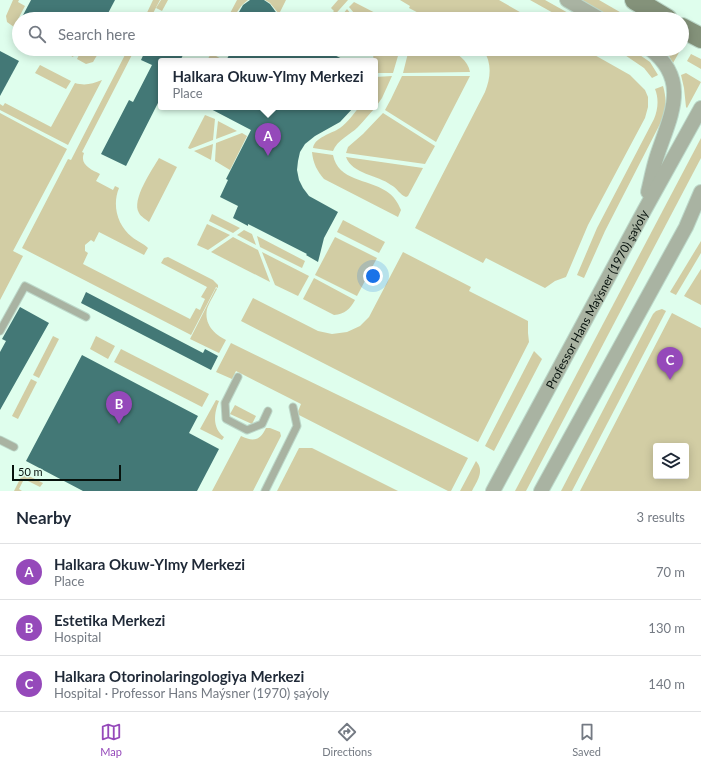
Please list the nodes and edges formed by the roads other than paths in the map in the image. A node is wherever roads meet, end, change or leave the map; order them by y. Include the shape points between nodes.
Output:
1 (567, 0) edge
2 (635, 0) edge
3 (588, 12) edge
4 (655, 12) edge
5 (689, 32) edge
6 (701, 38) edge
7 (657, 56) edge
8 (701, 108) edge
9 (701, 192) edge
10 (701, 208) edge
11 (644, 211) junction
12 (686, 227) junction
13 (86, 317) dead end
14 (0, 331) edge
15 (238, 377) dead end
16 (293, 407) dead end
17 (268, 411) dead end
18 (0, 440) edge
19 (14, 447) dead end
20 (265, 491) edge
21 (493, 491) edge
22 (541, 491) edge

1 - 3 street
2 - 4 main road
5 - 6 main road
7 - 11 street via 666,65 672,78 674,99
8 - 11 street, Professor Hans Maýsner (1970) şaýoly
9 - 12 street
10 - 12 street
11 - 21 street, Professor Hans Maýsner (1970) şaýoly
12 - 22 street
13 - 14 lane via 25,286
15 - 17 lane via 225,403 226,419 247,430 262,424
16 - 20 lane via 297,426
18 - 19 lane

